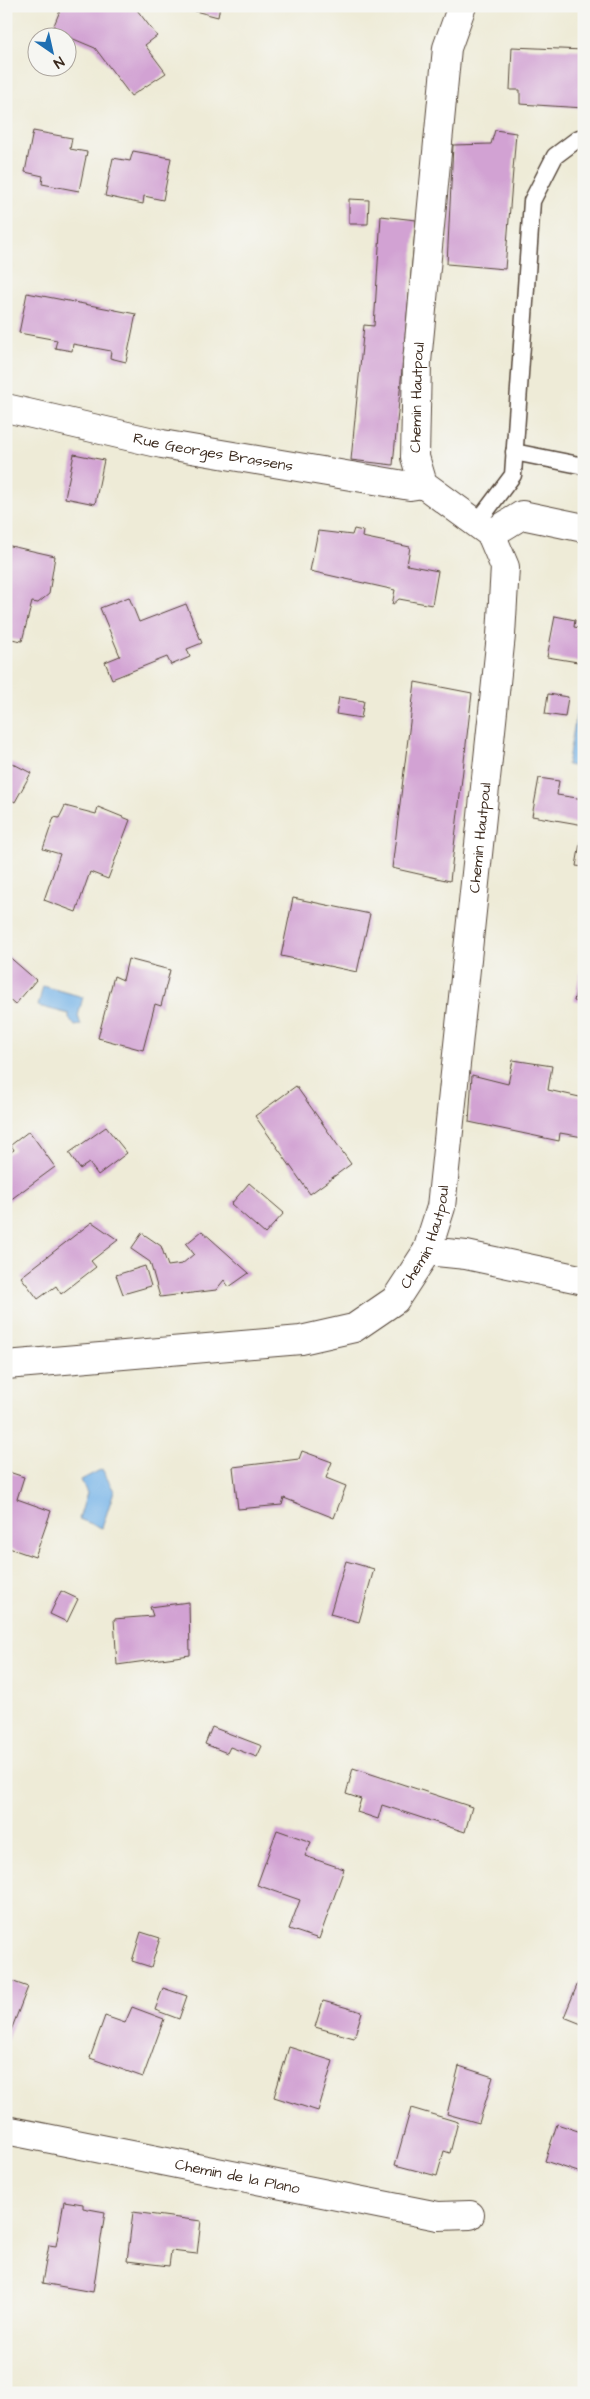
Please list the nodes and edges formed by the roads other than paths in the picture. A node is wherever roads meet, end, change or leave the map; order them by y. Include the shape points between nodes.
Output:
1 (462, 6) edge
2 (584, 137) edge
3 (6, 408) edge
4 (514, 452) junction
5 (584, 466) edge
6 (423, 484) junction
7 (484, 528) junction
8 (584, 528) edge
9 (428, 1251) junction
10 (584, 1280) edge
11 (6, 1365) edge
12 (6, 2130) edge
13 (470, 2215) dead end

1 - 6 street, Chemin Hautpoul via 447,48 417,362 415,457
2 - 4 lane via 555,156 532,201
3 - 6 street, Rue Georges Brassens via 162,444 410,486
4 - 5 lane
4 - 7 lane via 513,475
6 - 7 street
7 - 8 street via 522,515
7 - 9 street, Chemin Hautpoul via 505,567 501,635 441,1207
9 - 10 street via 466,1255
9 - 11 street, Chemin Hautpoul via 395,1300 354,1328 301,1340
12 - 13 street, Chemin de la Plano via 438,2216

